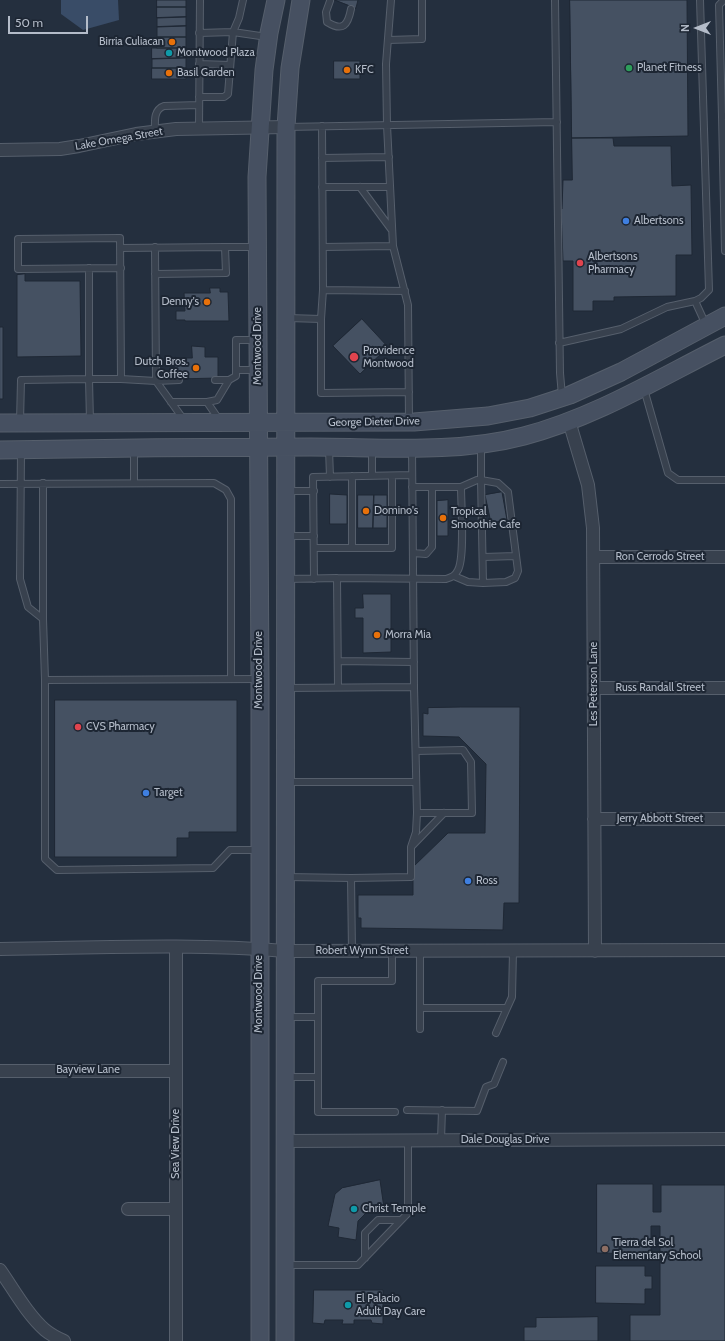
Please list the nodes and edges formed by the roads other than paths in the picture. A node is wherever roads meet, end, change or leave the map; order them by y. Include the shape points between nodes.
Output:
1 (200, 0) edge
2 (243, 0) edge
3 (276, 0) edge
4 (290, 0) edge
5 (301, 0) edge
6 (391, 0) edge
7 (422, 0) edge
8 (555, 0) edge
9 (700, 0) edge
10 (724, 0) edge
11 (330, 1) dead end
12 (351, 9) dead end
13 (233, 32) junction
14 (199, 33) junction
15 (295, 33) junction
16 (268, 38) junction
17 (388, 40) junction
18 (199, 64) junction
19 (230, 65) junction
20 (199, 97) junction
21 (199, 105) junction
22 (724, 117) edge
23 (557, 122) junction
24 (387, 125) junction
25 (322, 126) junction
26 (286, 127) junction
27 (199, 128) junction
28 (260, 128) junction
29 (155, 132) junction
30 (0, 150) edge
31 (322, 158) junction
32 (389, 158) junction
33 (724, 186) edge
34 (322, 187) junction
35 (360, 187) junction
36 (390, 187) junction
37 (392, 230) junction
38 (393, 246) junction
39 (155, 247) junction
40 (226, 247) junction
41 (257, 247) junction
42 (323, 247) junction
43 (120, 248) junction
44 (725, 251) edge
45 (89, 268) junction
46 (121, 268) junction
47 (155, 274) junction
48 (323, 290) junction
49 (405, 291) junction
50 (695, 301) junction
51 (725, 316) edge
52 (286, 318) junction
53 (321, 319) junction
54 (706, 326) junction
55 (258, 340) junction
56 (559, 343) junction
57 (725, 345) edge
58 (236, 370) junction
59 (258, 370) junction
60 (89, 379) junction
61 (121, 379) junction
62 (179, 380) dead end
63 (215, 380) dead end
64 (229, 380) junction
65 (156, 381) junction
66 (644, 387) junction
67 (409, 392) junction
68 (562, 398) junction
69 (171, 402) junction
70 (207, 402) junction
71 (569, 421) junction
72 (409, 422) junction
73 (20, 423) junction
74 (90, 423) junction
75 (186, 423) junction
76 (222, 423) junction
77 (258, 423) junction
78 (286, 423) junction
79 (0, 424) edge
80 (481, 444) junction
81 (259, 447) junction
82 (286, 447) junction
83 (329, 447) junction
84 (372, 447) junction
85 (412, 447) junction
86 (134, 448) junction
87 (20, 449) junction
88 (0, 450) edge
89 (412, 475) junction
90 (352, 476) junction
91 (372, 476) junction
92 (392, 476) junction
93 (330, 477) junction
94 (482, 480) junction
95 (725, 480) edge
96 (43, 483) junction
97 (134, 483) junction
98 (0, 484) edge
99 (21, 484) junction
100 (412, 487) junction
101 (432, 487) junction
102 (461, 487) junction
103 (314, 491) junction
104 (286, 492) junction
105 (286, 536) junction
106 (314, 536) junction
107 (314, 548) junction
108 (352, 548) junction
109 (413, 553) junction
110 (516, 556) junction
111 (594, 557) junction
112 (725, 557) edge
113 (483, 558) junction
114 (454, 576) junction
115 (337, 578) junction
116 (286, 579) junction
117 (314, 579) junction
118 (413, 579) junction
119 (483, 582) junction
120 (43, 619) junction
121 (338, 661) junction
122 (414, 662) junction
123 (260, 678) junction
124 (231, 679) junction
125 (45, 680) junction
126 (285, 683) junction
127 (338, 687) junction
128 (414, 687) junction
129 (595, 688) junction
130 (725, 688) edge
131 (416, 751) junction
132 (285, 782) junction
133 (416, 782) junction
134 (444, 813) junction
135 (417, 814) junction
136 (594, 819) junction
137 (725, 819) edge
138 (411, 847) junction
139 (259, 850) junction
140 (285, 877) junction
141 (352, 878) junction
142 (176, 948) junction
143 (0, 949) edge
144 (259, 949) junction
145 (725, 950) edge
146 (285, 951) junction
147 (352, 951) junction
148 (392, 951) junction
149 (420, 951) junction
150 (513, 951) junction
151 (595, 951) junction
152 (420, 1008) junction
153 (507, 1008) junction
154 (286, 1017) junction
155 (318, 1017) junction
156 (420, 1029) dead end
157 (496, 1033) dead end
158 (503, 1062) dead end
159 (0, 1071) edge
160 (176, 1071) junction
161 (286, 1077) junction
162 (318, 1077) junction
163 (407, 1110) dead end
164 (442, 1110) junction
165 (395, 1112) dead end
166 (725, 1139) edge
167 (408, 1140) junction
168 (441, 1140) junction
169 (286, 1141) junction
170 (128, 1209) dead end
171 (176, 1209) junction
172 (400, 1220) junction
173 (365, 1258) junction
174 (285, 1264) junction
175 (0, 1270) edge
176 (64, 1341) edge
177 (176, 1341) edge
178 (260, 1341) edge
179 (285, 1341) edge

1 - 14 lane
2 - 13 lane
3 - 16 main road, Montwood Drive
4 - 15 main road via 289,19
5 - 15 main road
6 - 17 lane
7 - 17 lane via 422,39
8 - 23 lane
9 - 50 lane via 708,290 702,298
10 - 22 lane via 719,5
11 - 12 lane via 326,12 327,22 335,27 349,21
13 - 14 lane
13 - 16 lane
13 - 19 lane
14 - 18 lane
15 - 26 main road
16 - 28 main road, Montwood Drive
17 - 24 lane
18 - 19 lane
18 - 20 lane
19 - 20 lane via 228,94
20 - 21 lane
21 - 27 lane
21 - 29 lane via 160,107 156,114
22 - 33 lane
23 - 24 lane
23 - 56 lane
24 - 25 lane
24 - 32 lane
25 - 26 lane
25 - 31 lane
26 - 28 street, Lake Omega Street
26 - 52 main road
27 - 28 street, Lake Omega Street
27 - 29 street, Lake Omega Street
28 - 41 main road, Montwood Drive
29 - 30 street, Lake Omega Street via 60,149
31 - 32 lane
31 - 34 lane
32 - 36 lane
33 - 44 lane
34 - 35 lane
34 - 42 lane
35 - 36 lane
35 - 37 lane
36 - 37 lane
37 - 38 lane
38 - 42 lane
38 - 49 lane
39 - 40 lane
39 - 43 lane
39 - 47 lane
40 - 41 lane
40 - 47 lane via 226,273
41 - 55 main road, Montwood Drive
42 - 48 lane
43 - 45 lane via 120,238 18,239 18,269
43 - 46 lane
45 - 46 lane
45 - 60 lane
46 - 61 lane
47 - 65 lane
48 - 49 lane
48 - 53 lane
49 - 67 lane via 408,305
50 - 54 lane
50 - 56 lane via 667,307 621,329
51 - 54 main road, George Dieter Drive
52 - 53 lane
52 - 78 main road
53 - 67 lane via 321,393
54 - 68 main road, George Dieter Drive via 620,372
55 - 58 lane via 236,340
55 - 59 main road, Montwood Drive
56 - 68 lane
57 - 66 main road
58 - 59 lane
58 - 64 lane via 236,376
59 - 77 main road, Montwood Drive
60 - 61 lane
60 - 73 lane via 20,380
60 - 74 lane
61 - 65 lane
62 - 65 lane
63 - 64 lane
64 - 70 lane via 217,400
65 - 69 lane
66 - 71 main road
66 - 95 lane via 668,473 678,480
67 - 72 lane
68 - 71 main road
68 - 72 main road, George Dieter Drive via 530,408 488,416
69 - 70 lane
69 - 75 lane
70 - 76 lane
71 - 80 main road via 524,436
71 - 111 street, Les Peterson Lane via 588,485
72 - 78 main road, George Dieter Drive
73 - 74 main road, George Dieter Drive
73 - 79 main road, George Dieter Drive
73 - 87 main road
74 - 75 main road, George Dieter Drive
75 - 76 main road, George Dieter Drive
76 - 77 main road, George Dieter Drive
77 - 78 main road, George Dieter Drive
77 - 81 main road, Montwood Drive
78 - 82 main road
80 - 85 main road
80 - 94 lane
81 - 82 main road
81 - 86 main road
81 - 123 main road, Montwood Drive
82 - 83 main road
82 - 104 main road
83 - 84 main road
83 - 93 lane
84 - 85 main road
84 - 91 lane
85 - 89 lane
86 - 87 main road
86 - 97 lane
87 - 88 main road
87 - 99 lane
89 - 92 lane
89 - 100 lane
90 - 91 lane
90 - 93 lane
90 - 108 lane
91 - 92 lane
92 - 108 lane via 392,548
93 - 103 lane via 314,477
94 - 102 lane
94 - 110 lane via 498,483 508,492
94 - 113 lane
96 - 97 lane
96 - 99 lane
96 - 120 lane
97 - 124 lane via 214,483 226,490 231,499
98 - 99 lane
99 - 120 lane via 20,579 28,607
100 - 101 lane
100 - 109 lane
101 - 102 lane
101 - 109 lane via 432,547 426,554
102 - 114 lane via 461,556 459,570
103 - 104 lane
103 - 106 lane
104 - 105 main road
105 - 106 lane
105 - 116 main road
106 - 107 lane
107 - 108 lane
107 - 117 lane
109 - 118 lane
110 - 113 lane
110 - 119 lane via 518,571 515,578 506,582
111 - 112 street, Ron Cerrodo Street
111 - 129 street, Les Peterson Lane
113 - 119 lane
114 - 118 lane via 446,579
114 - 119 lane via 468,582
115 - 117 lane
115 - 118 lane
115 - 121 lane
116 - 117 lane
116 - 126 main road
118 - 122 lane
120 - 125 lane
121 - 122 lane
121 - 127 lane
122 - 128 lane
123 - 124 lane
123 - 126 main road
123 - 139 main road, Montwood Drive
124 - 125 lane
125 - 139 lane via 45,859 57,870 213,868 230,850
126 - 127 lane
126 - 132 main road
127 - 128 lane
128 - 131 lane
129 - 130 street, Russ Randall Street
129 - 136 street, Les Peterson Lane
131 - 133 lane
131 - 134 lane via 463,750 471,762 472,813
132 - 133 lane
132 - 140 main road
133 - 135 lane
134 - 135 lane
134 - 138 lane
135 - 138 lane via 416,832
136 - 137 street, Jerry Abbott Street
136 - 151 street, Les Peterson Lane
138 - 141 lane via 411,877
139 - 144 main road, Montwood Drive
140 - 141 lane
140 - 146 main road
141 - 147 lane
142 - 143 street, Robert Wynn Street
142 - 144 street, Robert Wynn Street
142 - 160 street, Sea View Drive
144 - 146 street, Robert Wynn Street
144 - 178 main road, Montwood Drive
145 - 151 street, Robert Wynn Street
146 - 147 street, Robert Wynn Street
146 - 154 main road
147 - 148 street, Robert Wynn Street
148 - 149 street, Robert Wynn Street
148 - 155 lane via 392,981 318,981
149 - 150 street, Robert Wynn Street
149 - 152 lane
150 - 151 street, Robert Wynn Street
150 - 153 lane via 512,997
152 - 153 lane
152 - 156 lane
153 - 157 lane
154 - 155 lane
154 - 161 main road
155 - 162 lane
158 - 164 lane via 494,1084 486,1087 477,1111
159 - 160 street, Bayview Lane
160 - 171 street, Sea View Drive
161 - 162 lane
161 - 169 main road
162 - 165 lane via 318,1112
163 - 164 lane
164 - 168 lane
166 - 168 street, Dale Douglas Drive
167 - 168 street, Dale Douglas Drive
167 - 169 street, Dale Douglas Drive
167 - 172 lane via 408,1213
169 - 174 main road
170 - 171 street
171 - 177 street, Sea View Drive
172 - 173 lane
172 - 173 lane via 378,1220 364,1233
173 - 174 lane via 358,1265
174 - 179 main road
175 - 176 street via 39,1324

